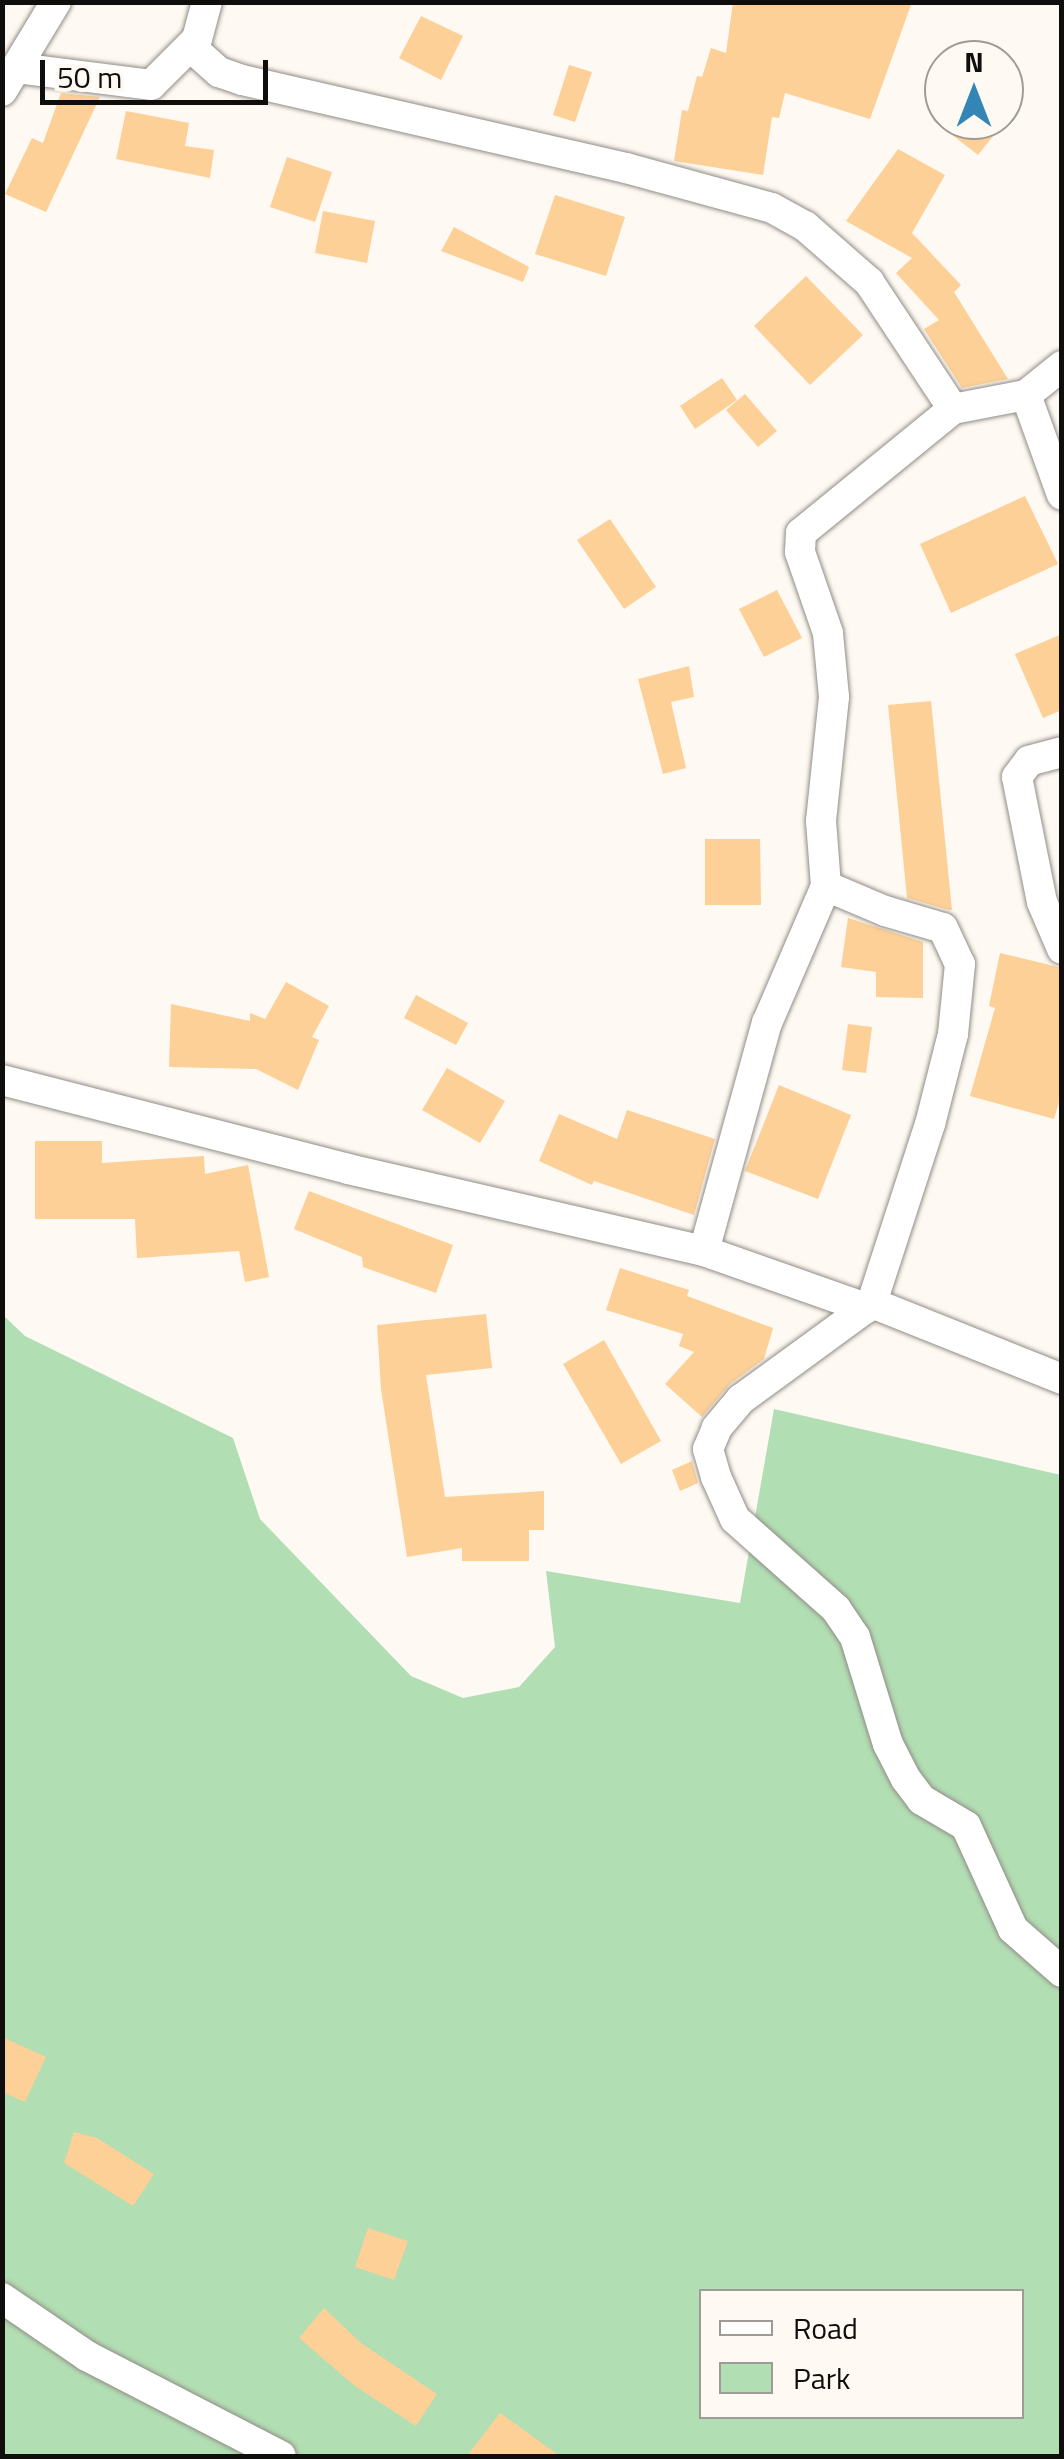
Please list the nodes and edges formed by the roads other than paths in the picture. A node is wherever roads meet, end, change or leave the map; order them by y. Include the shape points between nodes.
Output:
1 (56, 2) edge
2 (207, 2) edge
3 (191, 47) junction
4 (12, 66) edge
5 (1062, 366) edge
6 (1026, 395) junction
7 (953, 410) junction
8 (1062, 495) edge
9 (1062, 752) edge
10 (826, 886) junction
11 (1062, 949) edge
12 (2, 1080) edge
13 (704, 1251) junction
14 (869, 1305) junction
15 (1062, 1379) edge
16 (1062, 1972) edge
17 (2, 2298) edge
18 (281, 2456) edge

1 - 4 street
2 - 3 street
3 - 4 street via 150,85
3 - 7 street via 220,72 242,80 772,208 806,226 869,282
5 - 6 street
6 - 7 street
6 - 8 street
7 - 10 street via 801,533 800,552 828,633 834,697 821,822
9 - 11 street via 1030,761 1017,777 1042,902
10 - 13 street via 767,1022
10 - 14 street via 943,928 960,964 953,1034 930,1124
12 - 13 street
13 - 14 street
14 - 15 street
14 - 16 street via 741,1399 708,1449 716,1477 736,1519 836,1609 855,1637 888,1744 906,1779 922,1800 966,1826 1013,1930
17 - 18 street via 87,2356

